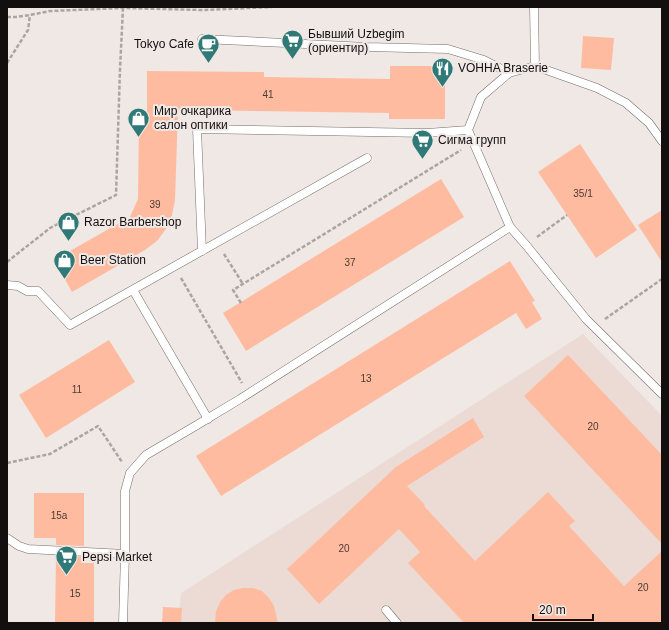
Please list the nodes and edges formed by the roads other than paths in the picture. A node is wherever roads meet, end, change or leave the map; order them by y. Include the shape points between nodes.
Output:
1 (534, 7) edge
2 (202, 39) dead end
3 (535, 66) junction
4 (508, 73) junction
5 (468, 130) junction
6 (662, 141) edge
7 (367, 158) dead end
8 (510, 227) junction
9 (202, 251) junction
10 (7, 285) edge
11 (132, 290) junction
12 (662, 394) edge
13 (208, 419) junction
14 (7, 538) edge
15 (125, 554) junction
16 (386, 610) dead end
17 (123, 623) edge
18 (397, 623) edge

1 - 3 lane
2 - 4 lane via 448,49 484,60
3 - 4 lane
3 - 6 lane via 597,88 626,103 649,123
4 - 5 lane via 481,97
5 - 8 lane
5 - 9 lane via 427,133 197,129
7 - 9 lane
8 - 12 lane via 581,314
8 - 13 lane
9 - 11 lane
10 - 11 lane via 18,286 27,291 38,291 70,325
11 - 13 lane
13 - 15 lane via 146,455 130,473 125,491
14 - 15 lane via 28,549
15 - 17 lane
16 - 18 lane

